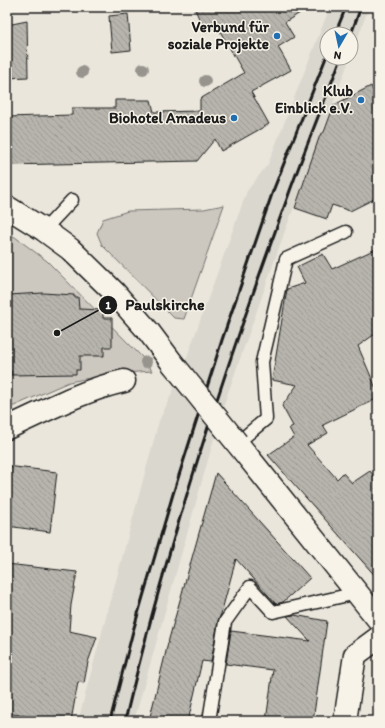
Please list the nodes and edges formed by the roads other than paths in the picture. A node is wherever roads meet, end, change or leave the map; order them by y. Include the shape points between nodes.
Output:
1 (72, 200) dead end
2 (7, 207) edge
3 (44, 230) junction
4 (346, 232) dead end
5 (124, 381) dead end
6 (7, 428) edge
7 (237, 444) junction
8 (357, 593) junction
9 (378, 619) edge
10 (378, 638) edge
11 (209, 721) edge
12 (345, 721) edge

1 - 3 lane
2 - 3 street
3 - 7 street, bridge via 70,250 114,292 149,332
4 - 7 lane via 286,259 262,362 266,419
5 - 6 street via 108,384 68,400
7 - 8 street
8 - 9 street
8 - 11 lane via 272,612 250,587 225,622
10 - 12 street via 355,655

